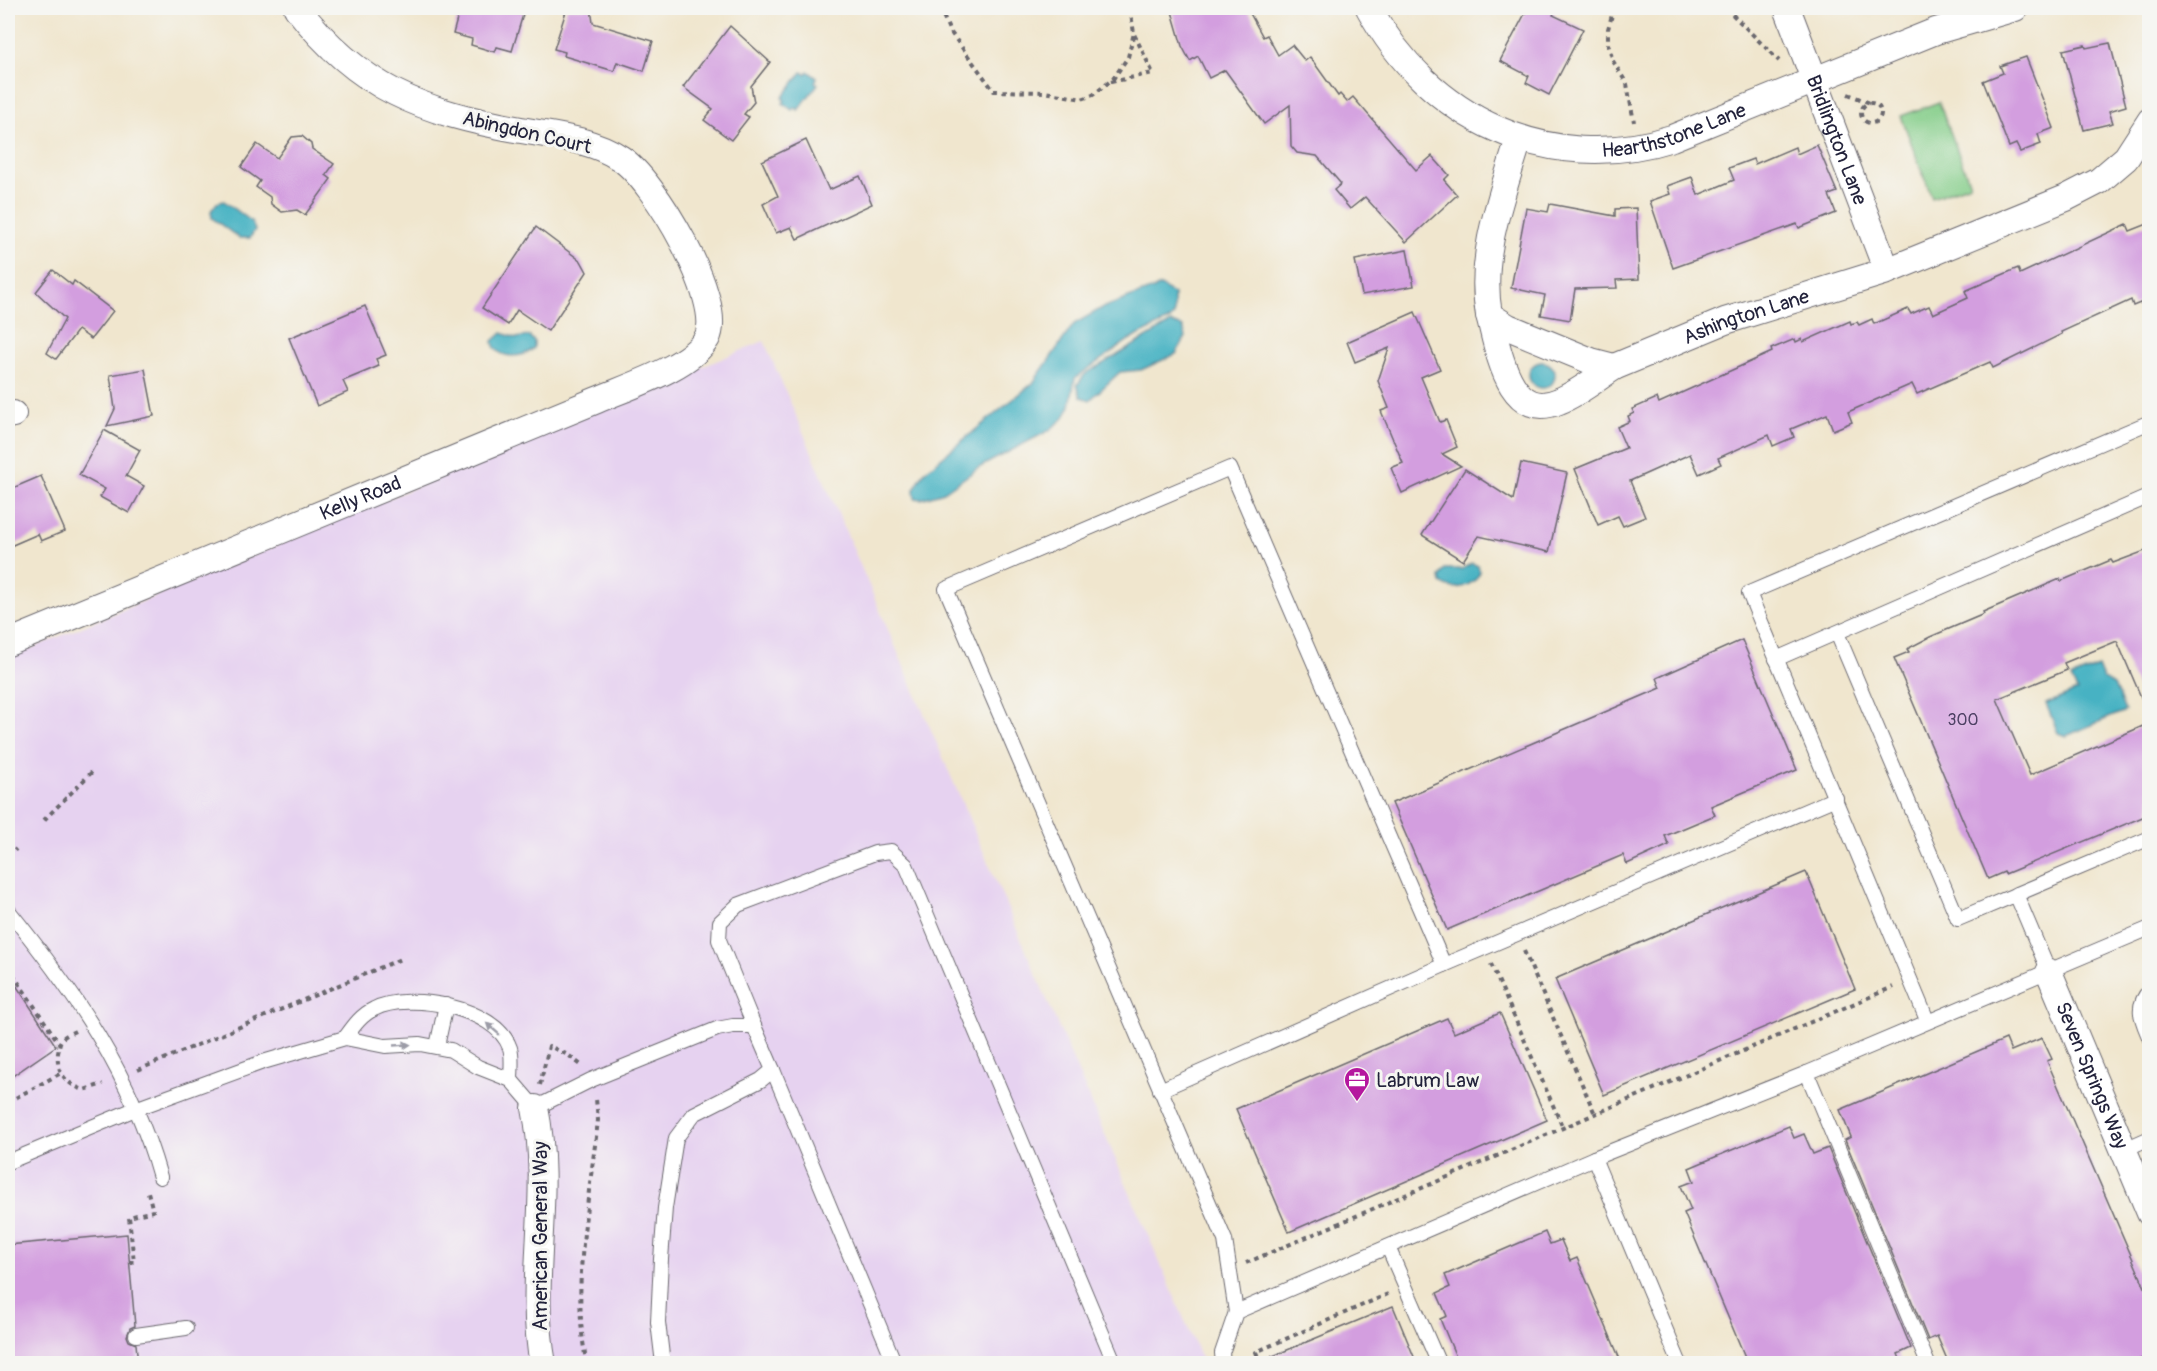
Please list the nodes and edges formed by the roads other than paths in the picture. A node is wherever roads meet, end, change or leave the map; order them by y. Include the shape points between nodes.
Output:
1 (297, 8) edge
2 (1369, 8) edge
3 (1787, 8) edge
4 (2015, 8) edge
5 (1815, 79) junction
6 (2150, 121) edge
7 (1519, 139) junction
8 (1887, 270) junction
9 (1490, 315) junction
10 (706, 339) joint
11 (1614, 367) junction
12 (2150, 422) edge
13 (2150, 496) edge
14 (1837, 633) junction
15 (8, 643) edge
16 (1776, 659) junction
17 (1836, 798) junction
18 (2150, 838) edge
19 (2016, 894) junction
20 (8, 910) edge
21 (2150, 928) edge
22 (1444, 965) junction
23 (2049, 972) junction
24 (2150, 990) edge
25 (446, 1005) junction
26 (1927, 1020) junction
27 (754, 1026) junction
28 (345, 1038) junction
29 (2150, 1038) edge
30 (437, 1046) junction
31 (773, 1070) junction
32 (1807, 1073) junction
33 (511, 1080) junction
34 (1160, 1090) junction
35 (535, 1108) junction
36 (135, 1109) junction
37 (2150, 1138) edge
38 (2123, 1150) junction
39 (1593, 1158) junction
40 (8, 1162) edge
41 (160, 1177) dead end
42 (2150, 1213) edge
43 (1388, 1247) junction
44 (1236, 1312) junction
45 (186, 1328) dead end
46 (135, 1335) dead end
47 (543, 1364) edge
48 (663, 1364) edge
49 (895, 1364) edge
50 (1115, 1364) edge
51 (1223, 1364) edge
52 (1439, 1364) edge
53 (1680, 1364) edge
54 (1928, 1364) edge

1 - 10 street, Abingdon Court via 339,57 403,98 486,124 592,144 634,167 669,213 683,242 712,315
2 - 7 street, Hearthstone Lane via 1382,32 1423,80 1464,111
3 - 5 street, Bridlington Lane
4 - 5 street, Hearthstone Lane via 1936,31
5 - 7 street, Hearthstone Lane via 1748,109 1638,147 1569,148
5 - 8 street, Bridlington Lane
6 - 8 street, Ashington Lane via 2126,158 2085,189
7 - 9 street via 1491,238 1485,283
8 - 11 street, Ashington Lane via 1725,321
9 - 11 street via 1508,327
9 - 11 street, Ashington Lane via 1506,377 1530,402 1553,404
10 - 15 street, Kelly Road via 681,362 597,400
12 - 16 lane via 1749,593
13 - 14 lane
14 - 16 lane
14 - 19 lane via 1958,919
16 - 17 lane
17 - 22 lane
17 - 26 lane
18 - 19 lane
19 - 23 lane
20 - 36 lane via 105,1042
21 - 23 lane
22 - 34 lane
22 - 34 lane via 1230,468 946,589
23 - 26 lane
23 - 38 street, Seven Springs Way
24 - 29 lane via 2139,1011
25 - 28 lane via 408,1001 374,1008 361,1017
25 - 30 lane
33 -> 25 lane via 510,1048 498,1032 475,1016
26 - 32 lane
27 - 31 lane
27 - 35 lane via 717,1029 591,1080
27 - 50 lane via 719,940 720,922 738,905 874,853 891,851 906,865
28 -> 30 lane via 385,1046
28 - 36 lane via 263,1062
30 - 33 lane
31 - 48 lane via 694,1114 676,1138 661,1269 658,1322
31 - 49 lane
32 - 39 lane
32 - 54 lane
33 - 35 lane
34 - 44 lane via 1225,1240
35 - 47 street, American General Way via 542,1165 538,1296
36 - 40 lane
36 - 41 lane
37 - 38 lane
38 - 42 street, Seven Springs Way
39 - 43 lane
39 - 53 lane
43 - 44 lane
43 - 52 lane
44 - 51 lane via 1222,1353
45 - 46 lane

